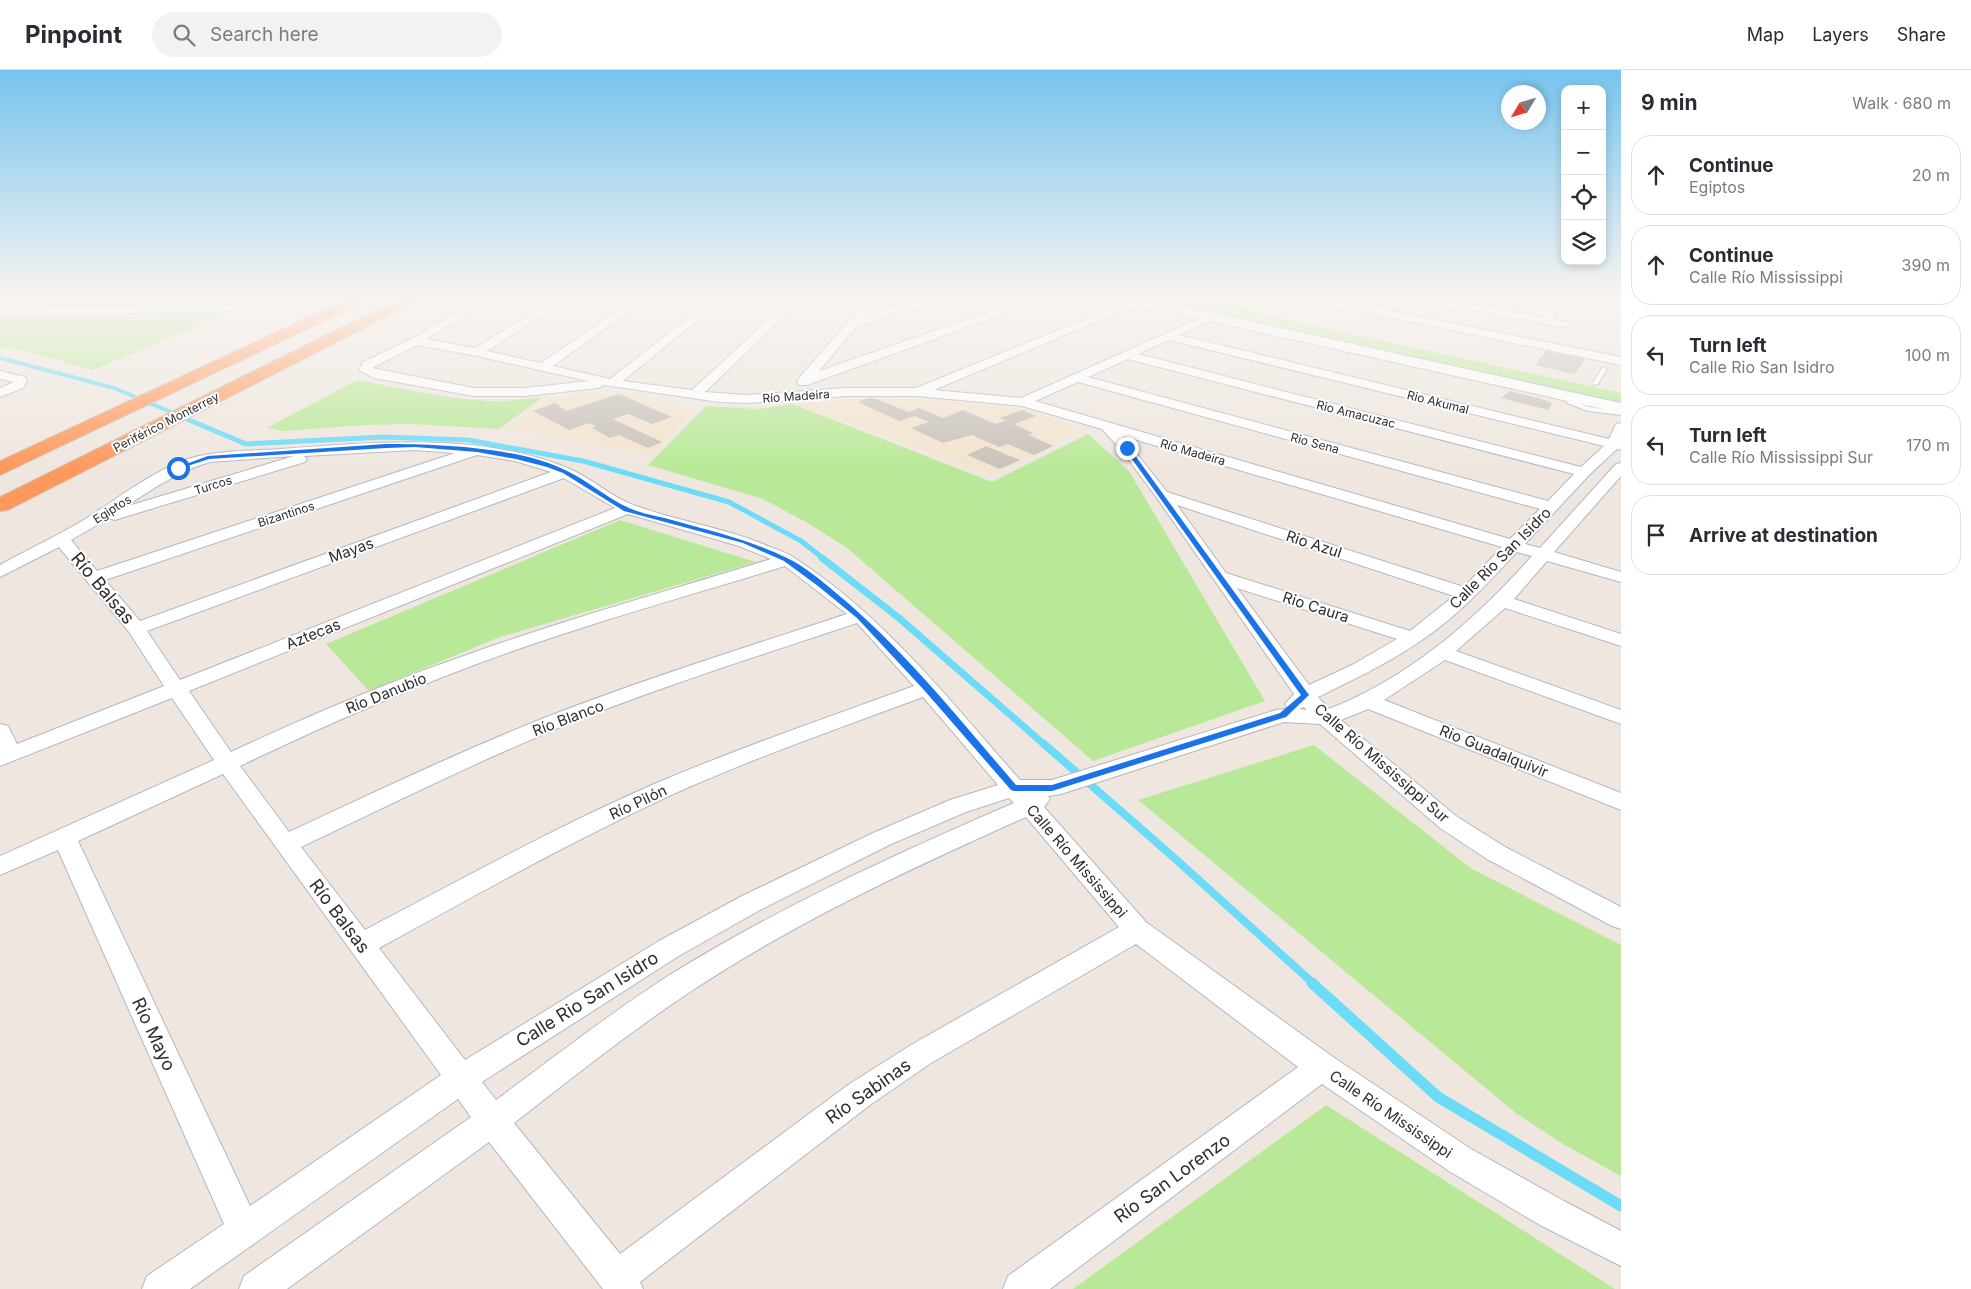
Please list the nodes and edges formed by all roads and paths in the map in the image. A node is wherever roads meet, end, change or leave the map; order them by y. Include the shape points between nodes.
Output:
1 (240, 355) edge
2 (298, 355) edge
3 (389, 355) edge
4 (491, 355) edge
5 (561, 355) edge
6 (648, 355) edge
7 (738, 355) edge
8 (826, 355) edge
9 (877, 355) edge
10 (1002, 355) edge
11 (1128, 355) joint
12 (1244, 355) edge
13 (1406, 355) edge
14 (1588, 355) edge
15 (1621, 362) edge
16 (545, 366) junction
17 (1604, 369) dead end
18 (0, 374) edge
19 (1078, 378) junction
20 (1577, 380) dead end
21 (803, 381) junction
22 (612, 383) junction
23 (1595, 384) junction
24 (1612, 388) dead end
25 (917, 392) junction
26 (0, 393) edge
27 (695, 395) junction
28 (790, 397) junction
29 (1571, 397) junction
30 (1023, 402) junction
31 (1621, 408) edge
32 (1621, 413) edge
33 (1107, 426) junction
34 (1621, 427) edge
35 (1617, 445) edge
36 (336, 449) junction
37 (477, 451) junction
38 (227, 456) joint
39 (1621, 467) edge
40 (0, 469) edge
41 (565, 472) junction
42 (1584, 472) junction
43 (1162, 495) junction
44 (0, 505) edge
45 (1552, 507) junction
46 (627, 509) junction
47 (91, 522) junction
48 (62, 538) junction
49 (1519, 542) junction
50 (1547, 550) junction
51 (787, 560) junction
52 (1621, 565) edge
53 (0, 572) edge
54 (1219, 576) junction
55 (1621, 577) edge
56 (94, 578) junction
57 (1467, 594) junction
58 (1502, 601) junction
59 (860, 616) junction
60 (136, 629) junction
61 (1413, 638) junction
62 (1621, 640) edge
63 (1443, 653) junction
64 (177, 688) junction
65 (927, 688) junction
66 (1305, 695) junction
67 (1368, 701) junction
68 (1283, 715) junction
69 (1621, 717) edge
70 (1326, 718) junction
71 (0, 731) edge
72 (6, 756) edge
73 (226, 762) junction
74 (1022, 797) junction
75 (1621, 802) edge
76 (64, 837) junction
77 (285, 844) junction
78 (0, 866) edge
79 (1621, 918) edge
80 (1137, 930) junction
81 (362, 944) junction
82 (1322, 1067) junction
83 (462, 1078) junction
84 (492, 1120) junction
85 (244, 1230) junction
86 (1621, 1249) edge
87 (621, 1283) edge
88 (260, 1288) edge
89 (160, 1289) edge
90 (1022, 1289) edge

1 - 40 highway, Periférico Monterrey
2 - 44 highway, Periférico Monterrey
3 - 22 street via 364,368 374,374 455,390 495,393
4 - 16 street
5 - 16 street
6 - 22 street
7 - 27 street
8 - 21 street
9 - 21 street
10 - 25 street
11 - 19 street
11 - 42 street, Rio Amacuzac
12 - 35 street, Rio Akumal
13 - 29 street
14 - 15 street
16 - 22 street
17 - 23 lane
18 - 26 street via 21,380
19 - 30 street
19 - 45 street, Rio Sena
20 - 23 street
21 - 28 street
22 - 27 street, Río Madeira
23 - 24 street
25 - 28 street, Río Madeira via 846,392
25 - 30 street, Río Madeira
27 - 28 street, Río Madeira via 747,399
29 - 31 street
29 - 32 lane via 1568,402 1577,407
30 - 33 street, Río Madeira
32 - 34 street, Calle Rio San Isidro
33 - 43 street, Calle Río Mississippi Sur
33 - 49 street, Río Madeira
34 - 35 street, Calle Rio San Isidro
35 - 42 street, Calle Rio San Isidro
36 - 37 street, Calle Río Mississippi via 415,446
36 - 38 street, Calle Río Mississippi
36 - 47 street, Turcos
37 - 41 street, Calle Río Mississippi via 533,461
37 - 56 street, Bizantinos
38 - 47 street, Egiptos via 203,459 178,468
39 - 50 street, Calle Rio San Isidro
41 - 46 street, Calle Río Mississippi
41 - 60 street, Mayas
42 - 45 street, Calle Rio San Isidro
43 - 54 street, Calle Río Mississippi Sur
43 - 57 street, Rio Azul
45 - 49 street, Calle Rio San Isidro
46 - 51 street, Calle Río Mississippi via 731,537
46 - 64 street, Aztecas
47 - 48 street, Egiptos
48 - 53 street, Egiptos
48 - 56 street, Río Balsas
49 - 50 street, Río Madeira
49 - 57 street, Calle Rio San Isidro
50 - 52 street, Río Madeira
50 - 55 street, Río Madeira
50 - 58 street, Calle Rio San Isidro
51 - 59 street, Calle Río Mississippi
51 - 73 street, Río Danubio via 467,661 307,724
54 - 61 street, Rio Caura
54 - 66 street, Calle Río Mississippi Sur
56 - 60 street, Río Balsas
57 - 61 street, Calle Rio San Isidro
58 - 62 street
58 - 63 street, Calle Rio San Isidro
59 - 65 street, Calle Río Mississippi
59 - 77 street, Río Blanco via 558,721
60 - 64 street, Río Balsas
61 - 66 street, Calle Rio San Isidro
63 - 67 street, Calle Rio San Isidro
63 - 69 street
64 - 72 street, Aztecas
64 - 73 street, Río Balsas
65 - 74 street, Calle Río Mississippi
65 - 81 street, Río Pilón via 725,763 659,792 558,840
66 - 68 street, Calle Rio San Isidro
66 - 70 street, Calle Río Mississippi Sur
67 - 70 street, Calle Rio San Isidro
67 - 75 street, Rio Guadalquivir
68 - 70 street, Calle Rio San Isidro
68 - 74 street, Calle Rio San Isidro
70 - 79 street, Calle Río Mississippi Sur via 1448,822 1496,853
71 - 72 street
73 - 76 street, Río Danubio
73 - 77 street, Río Balsas
74 - 80 street, Calle Río Mississippi
74 - 83 street, Calle Rio San Isidro via 958,806 890,835 751,903 668,948
74 - 84 street, Calle Rio San Isidro via 765,933 704,969 646,1006
76 - 78 street, Río Danubio
76 - 85 street, Río Mayo
77 - 81 street, Río Balsas
80 - 82 street, Calle Río Mississippi
80 - 87 street, Río Sabinas via 921,1054 859,1095
81 - 83 street, Río Balsas
82 - 86 street, Calle Río Mississippi via 1460,1160
82 - 90 street, Río San Lorenzo
83 - 84 street, Río Balsas
83 - 85 street, Calle Rio San Isidro
84 - 87 street, Río Balsas
84 - 88 street, Calle Rio San Isidro
85 - 89 street, Calle Rio San Isidro

